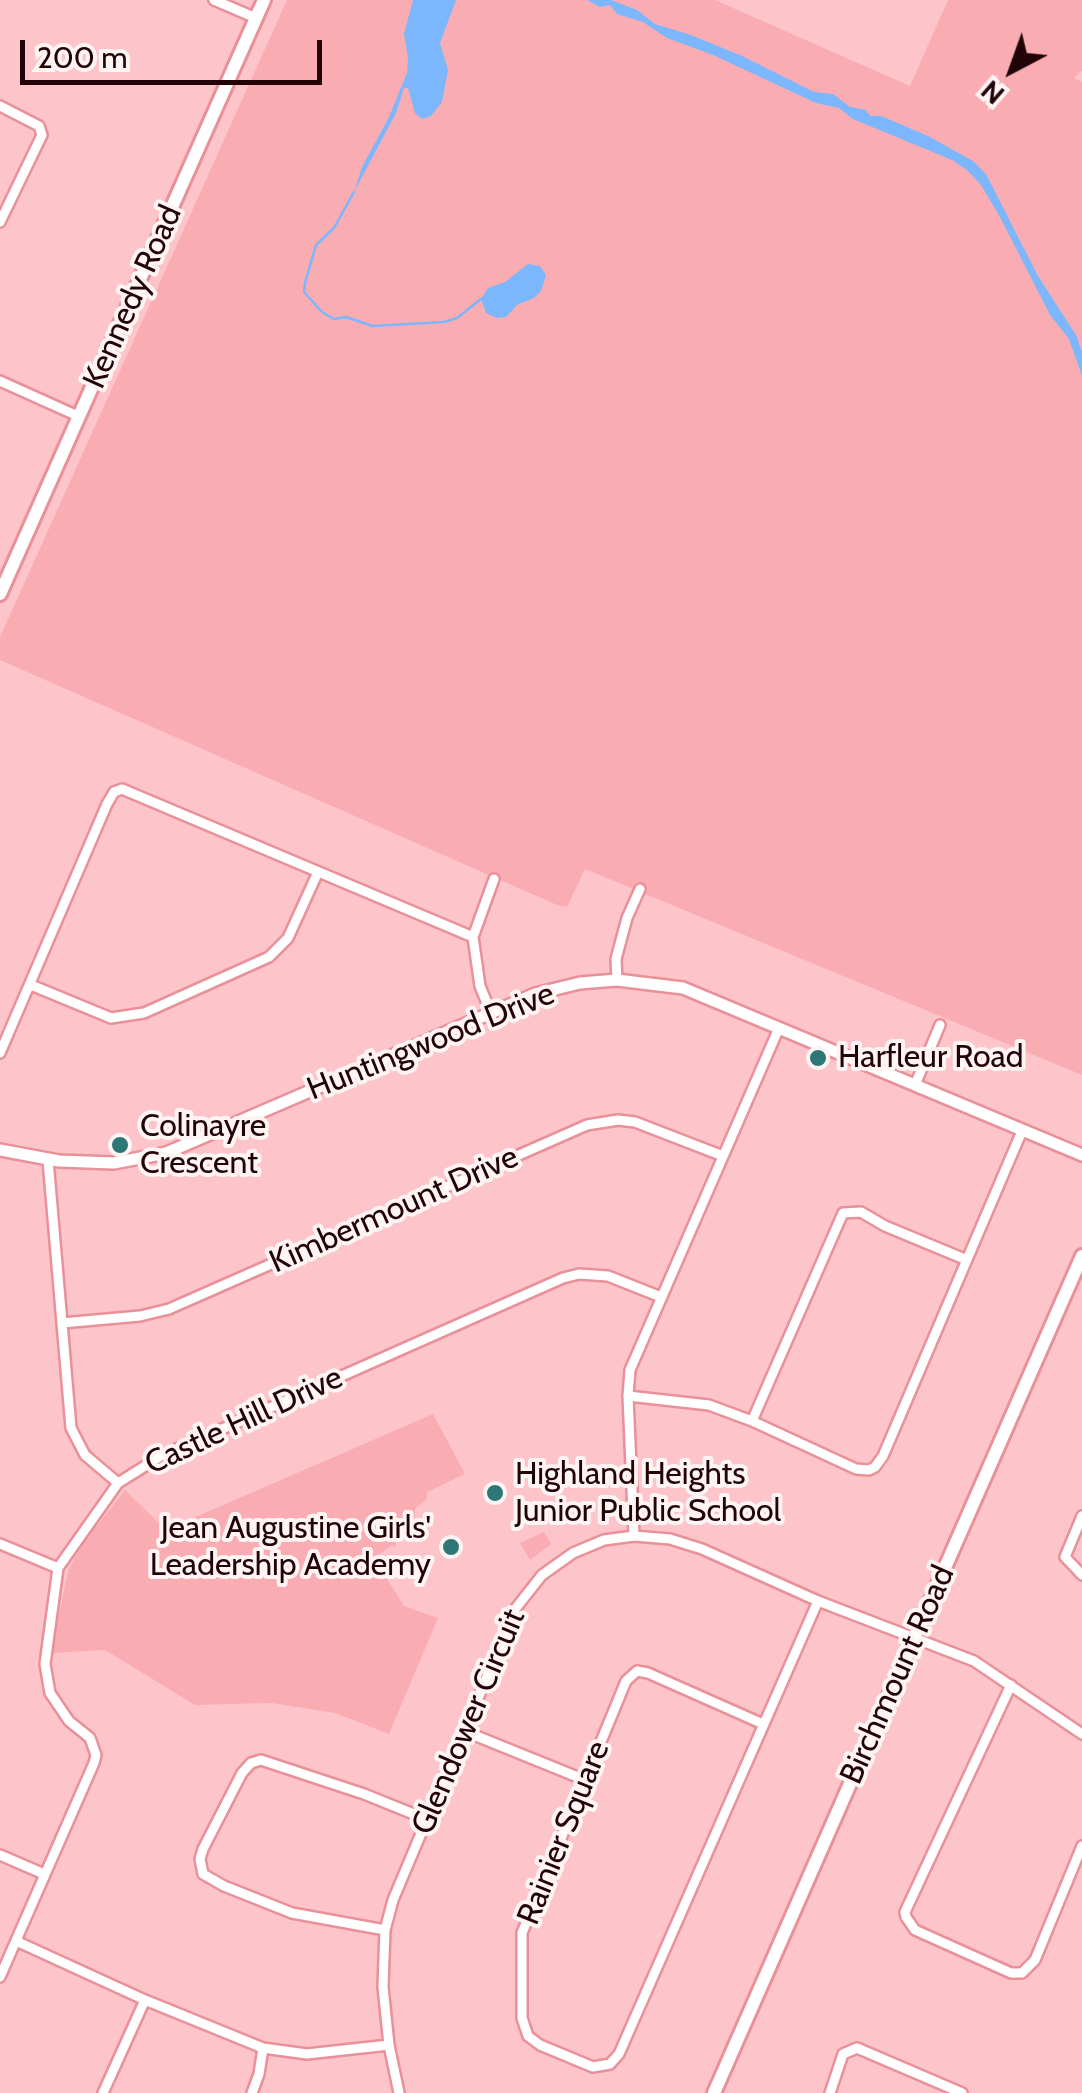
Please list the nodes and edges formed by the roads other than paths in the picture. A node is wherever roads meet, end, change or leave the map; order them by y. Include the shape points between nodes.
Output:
1 (214, 0) edge
2 (264, 0) edge
3 (256, 18) junction
4 (0, 106) edge
5 (0, 222) edge
6 (0, 381) edge
7 (80, 417) junction
8 (0, 594) edge
9 (318, 872) junction
10 (494, 879) dead end
11 (640, 889) dead end
12 (473, 937) junction
13 (617, 980) junction
14 (30, 986) junction
15 (491, 1013) junction
16 (940, 1024) dead end
17 (779, 1028) junction
18 (0, 1053) edge
19 (915, 1086) junction
20 (1022, 1130) junction
21 (0, 1150) edge
22 (1082, 1155) edge
23 (722, 1156) junction
24 (48, 1160) junction
25 (1082, 1256) edge
26 (967, 1260) junction
27 (661, 1297) junction
28 (62, 1323) junction
29 (628, 1396) junction
30 (752, 1420) junction
31 (118, 1484) junction
32 (1082, 1516) edge
33 (634, 1536) junction
34 (0, 1544) edge
35 (58, 1568) junction
36 (1082, 1574) edge
37 (818, 1601) junction
38 (915, 1640) junction
39 (1011, 1685) junction
40 (763, 1724) junction
41 (464, 1730) junction
42 (1082, 1734) edge
43 (585, 1780) junction
44 (426, 1819) junction
45 (1082, 1846) edge
46 (0, 1855) edge
47 (44, 1874) junction
48 (385, 1930) junction
49 (16, 1940) junction
50 (0, 1977) edge
51 (145, 2000) junction
52 (390, 2045) junction
53 (263, 2048) junction
54 (103, 2093) edge
55 (252, 2093) edge
56 (399, 2093) edge
57 (714, 2093) edge
58 (830, 2093) edge
59 (962, 2093) edge

1 - 3 street
2 - 3 main road, Kennedy Road
3 - 7 main road, Kennedy Road
4 - 5 street via 42,130
6 - 7 street
7 - 8 main road, Kennedy Road
9 - 12 street
9 - 14 street via 288,938 269,957 144,1013 111,1018
9 - 14 street via 134,792 114,792
10 - 12 street
11 - 13 street via 626,918
12 - 15 street
13 - 15 street, Huntingwood Drive via 580,982
13 - 17 street, Huntingwood Drive via 684,988
14 - 18 street
15 - 24 street, Huntingwood Drive via 166,1153 114,1162
16 - 19 street
17 - 19 street, Huntingwood Drive
17 - 23 street
19 - 20 street, Huntingwood Drive
20 - 22 street, Huntingwood Drive
20 - 26 street
21 - 24 street, Huntingwood Drive
23 - 27 street
23 - 28 street, Kimbermount Drive via 636,1122 587,1124 169,1309
24 - 28 street
25 - 38 main road, Birchmount Road
26 - 30 street via 861,1212 843,1214
26 - 30 street via 878,1464 856,1469
27 - 29 street via 634,1358
27 - 31 street, Castle Hill Drive via 608,1276 562,1278 161,1456
28 - 31 street via 71,1428 84,1455
29 - 30 street via 709,1405
29 - 33 street
31 - 35 street, Castle Hill Drive
32 - 36 street via 1065,1557
33 - 37 street, Glendower Circuit via 702,1549
33 - 41 street, Glendower Circuit via 583,1548 531,1586 504,1632
34 - 35 street
35 - 47 street, Castle Hill Drive via 46,1678 58,1707 90,1738 96,1754
37 - 38 street, Glendower Circuit
37 - 40 street, Rainier Square
38 - 39 street, Glendower Circuit via 974,1661
38 - 57 main road, Birchmount Road
39 - 42 street, Glendower Circuit
39 - 45 street via 906,1917 915,1930 1022,1974 1035,1960
40 - 43 street, Rainier Square via 637,1671 626,1681
40 - 43 street, Rainier Square via 622,2048 604,2067 540,2045 522,2018 522,1933
41 - 43 street
41 - 44 street, Glendower Circuit
44 - 48 street, Glendower Circuit
44 - 48 street via 261,1760 242,1773 203,1849 203,1874 224,1886 292,1913
46 - 47 street
47 - 49 street, Castle Hill Drive
48 - 52 street, Glendower Circuit
49 - 50 street, Castle Hill Drive
49 - 51 street
51 - 53 street
51 - 54 street
52 - 53 street via 307,2054
52 - 56 street, Glendower Circuit
53 - 55 street
58 - 59 street via 843,2054 857,2048

